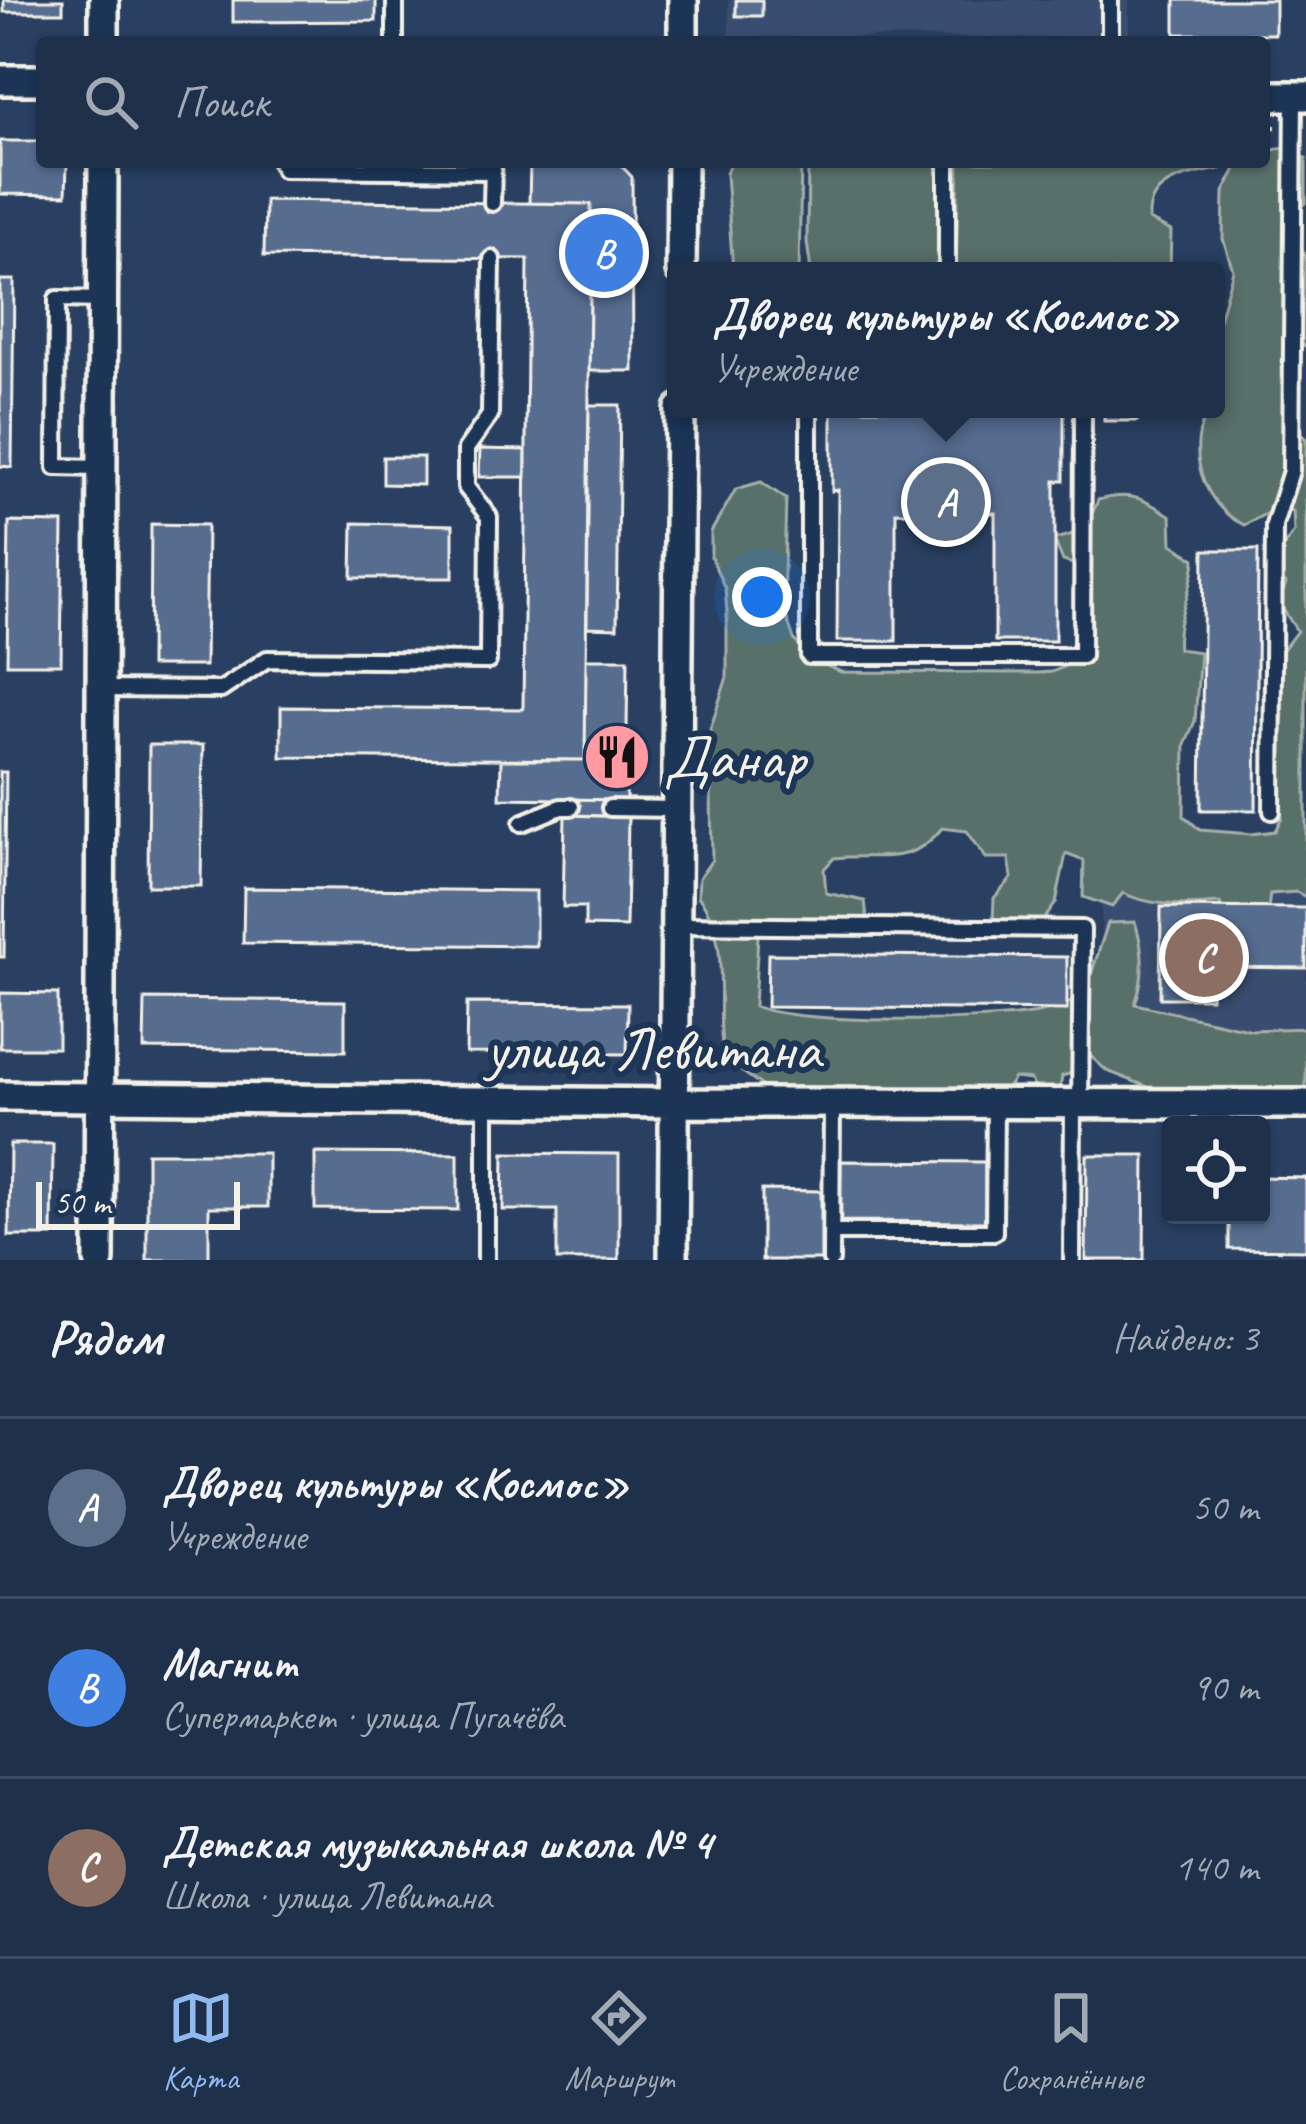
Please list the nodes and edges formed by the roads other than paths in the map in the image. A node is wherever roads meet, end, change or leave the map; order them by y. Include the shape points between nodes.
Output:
1 (104, 0) edge
2 (394, 0) edge
3 (683, 0) edge
4 (1110, 0) edge
5 (104, 36) edge
6 (395, 36) edge
7 (683, 36) edge
8 (1110, 36) edge
9 (0, 80) edge
10 (36, 80) edge
11 (1300, 96) edge
12 (103, 168) edge
13 (283, 168) edge
14 (388, 168) edge
15 (493, 168) edge
16 (682, 168) edge
17 (947, 168) edge
18 (492, 203) dead end
19 (492, 259) dead end
20 (681, 262) edge
21 (947, 262) edge
22 (103, 300) junction
23 (680, 418) edge
24 (809, 418) edge
25 (1083, 418) edge
26 (102, 468) junction
27 (101, 689) junction
28 (571, 807) dead end
29 (610, 808) dead end
30 (676, 809) junction
31 (1272, 811) dead end
32 (522, 823) dead end
33 (676, 926) junction
34 (0, 1096) edge
35 (100, 1097) junction
36 (486, 1101) junction
37 (674, 1103) junction
38 (832, 1103) junction
39 (995, 1103) junction
40 (1077, 1104) junction
41 (1306, 1104) edge
42 (832, 1232) junction
43 (99, 1260) edge
44 (486, 1260) edge
45 (674, 1260) edge
46 (831, 1260) edge
47 (1072, 1260) edge

1 - 5 street
2 - 6 lane
3 - 7 street
4 - 8 lane
9 - 10 street
11 - 31 lane via 1291,472 1274,525
12 - 22 street
13 - 14 lane
15 - 18 lane
16 - 20 street
17 - 21 lane
19 - 27 lane via 490,415 466,448 466,488 489,517 488,661 267,659 221,690
22 - 26 street
22 - 26 lane via 58,299 56,467
23 - 30 street
24 - 25 lane via 809,656 1082,656
26 - 27 street
27 - 35 street
28 - 32 lane
29 - 30 lane
30 - 33 street
33 - 37 street
33 - 40 lane via 1082,929
34 - 35 street, улица Левитана
35 - 36 street, улица Левитана
35 - 43 street
36 - 37 street, улица Левитана
36 - 44 lane
37 - 38 street, улица Левитана
37 - 45 street
38 - 39 street, улица Левитана
38 - 42 lane
39 - 40 street, улица Левитана
39 - 42 lane via 994,1232
40 - 41 street, улица Левитана
40 - 47 lane
42 - 46 lane

